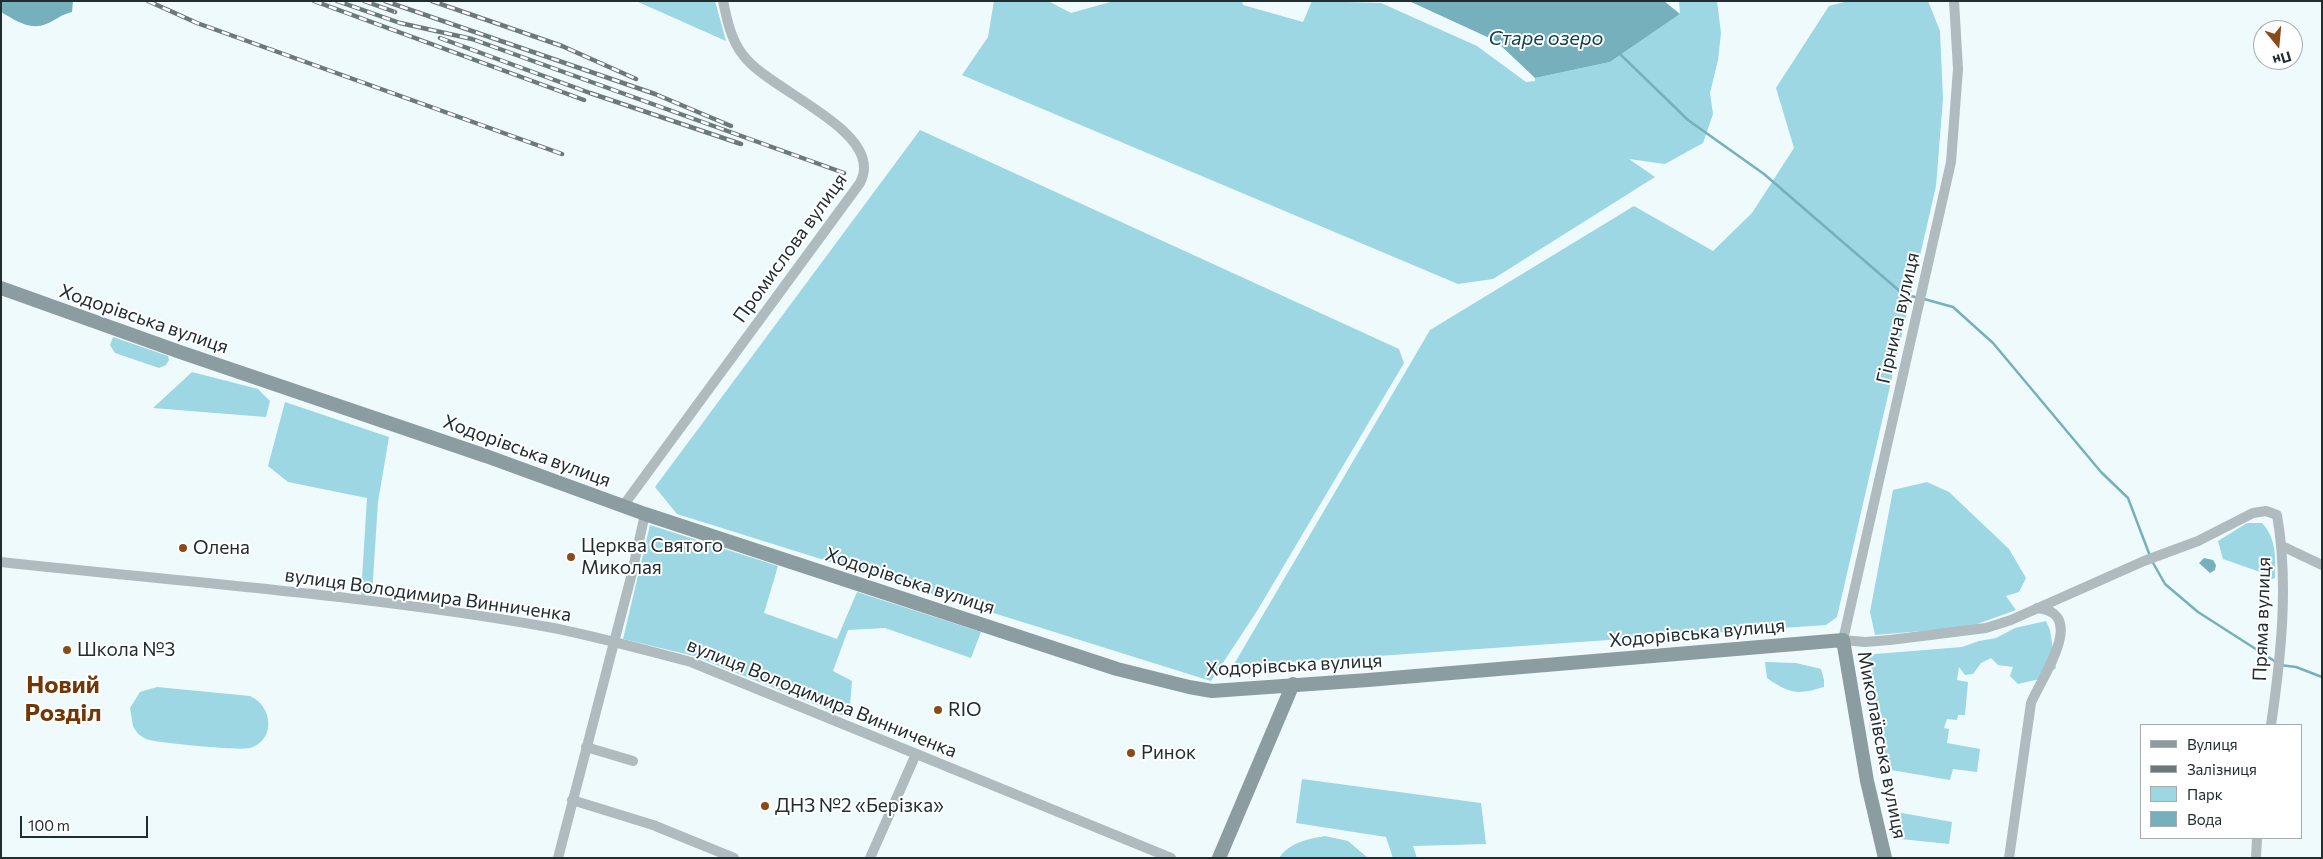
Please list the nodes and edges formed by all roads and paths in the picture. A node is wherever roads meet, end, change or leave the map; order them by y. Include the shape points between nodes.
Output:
1 (723, 1) edge
2 (1954, 1) edge
3 (1, 288) edge
4 (623, 506) junction
5 (645, 514) junction
6 (2282, 546) junction
7 (1, 562) edge
8 (2322, 565) edge
9 (2036, 608) junction
10 (1843, 640) junction
11 (614, 642) junction
12 (1293, 684) junction
13 (2272, 724) edge
14 (586, 747) junction
15 (916, 754) junction
16 (633, 761) dead end
17 (572, 800) junction
18 (2257, 839) edge
19 (558, 858) edge
20 (734, 858) edge
21 (870, 858) edge
22 (1170, 858) edge
23 (1219, 858) edge
24 (1885, 858) edge
25 (2010, 858) edge
26 (2256, 858) edge

1 - 4 street, Промислова вулиця via 728,26 743,56 770,79 830,119 856,146 864,168 860,183
2 - 10 street, Гірнича вулиця via 1958,69 1951,162
3 - 4 main road, Ходорівська вулиця
4 - 5 main road, Ходорівська вулиця
5 - 11 street
5 - 12 main road, Ходорівська вулиця via 1118,669 1189,688 1212,691
6 - 8 street
6 - 9 street, Пряма вулиця via 2277,515 2266,511 2253,513 2198,541
6 - 13 street, Пряма вулиця via 2278,673
7 - 11 street, вулиця Володимира Винниченка via 429,609 550,628
9 - 10 street via 1986,628 1957,633 1865,642
9 - 25 street via 2049,609 2058,617 2060,646 2031,703
10 - 12 main road, Ходорівська вулиця
10 - 24 main road, Миколаївська вулиця
11 - 14 street
11 - 15 street, вулиця Володимира Винниченка via 691,662
12 - 23 main road
14 - 16 street
14 - 17 street
15 - 21 street
15 - 22 street, вулиця Володимира Винниченка
17 - 19 street
17 - 20 street via 653,825
18 - 26 street

